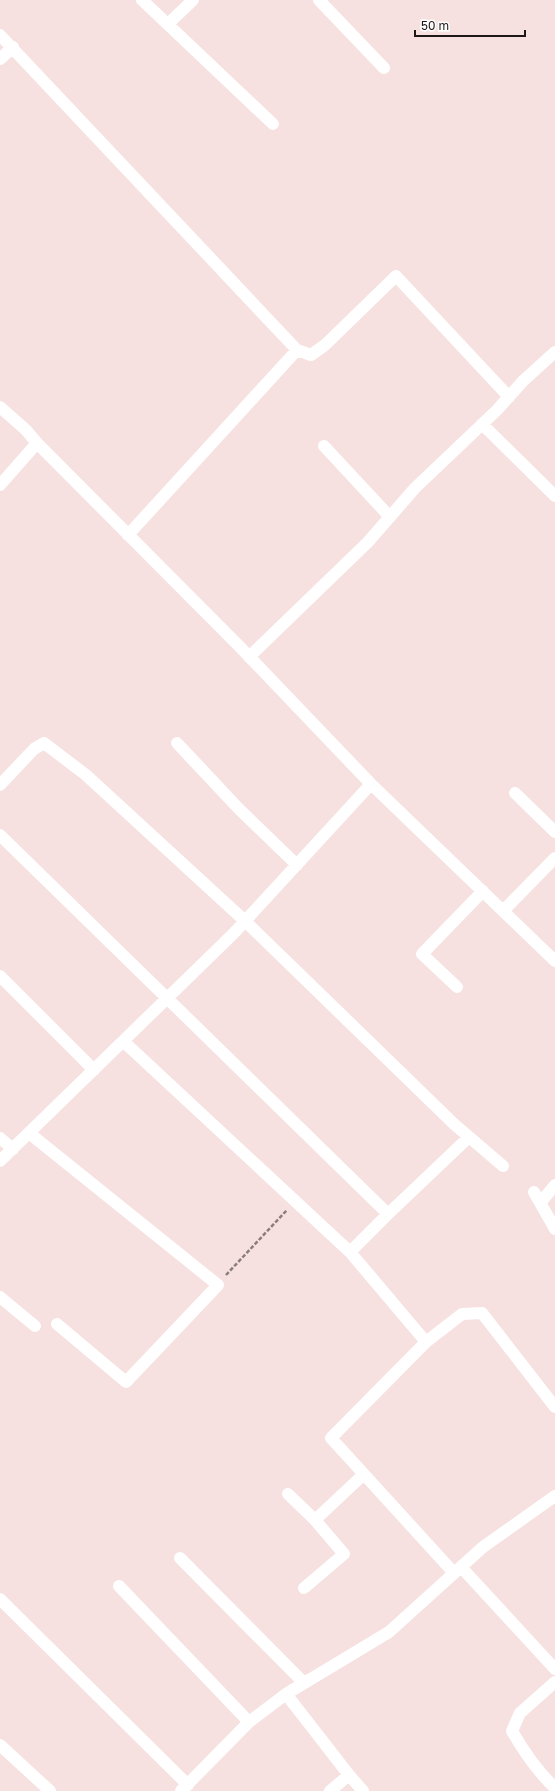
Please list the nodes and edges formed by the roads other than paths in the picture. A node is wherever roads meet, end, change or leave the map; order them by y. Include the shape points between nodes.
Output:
1 (142, 0) edge
2 (193, 0) edge
3 (319, 0) edge
4 (168, 24) junction
5 (0, 35) edge
6 (13, 47) junction
7 (0, 59) edge
8 (384, 68) dead end
9 (273, 124) dead end
10 (297, 350) junction
11 (555, 352) edge
12 (509, 397) junction
13 (0, 407) edge
14 (482, 424) junction
15 (37, 443) junction
16 (324, 446) dead end
17 (0, 485) edge
18 (555, 496) edge
19 (390, 517) junction
20 (128, 535) junction
21 (249, 657) junction
22 (177, 743) dead end
23 (371, 784) junction
24 (0, 785) edge
25 (515, 793) dead end
26 (555, 832) edge
27 (0, 834) edge
28 (555, 858) edge
29 (297, 865) junction
30 (482, 891) junction
31 (503, 911) junction
32 (245, 921) junction
33 (555, 961) edge
34 (0, 976) edge
35 (457, 987) dead end
36 (167, 998) junction
37 (123, 1041) junction
38 (94, 1070) junction
39 (29, 1133) junction
40 (0, 1138) edge
41 (468, 1138) junction
42 (13, 1148) junction
43 (0, 1161) edge
44 (503, 1166) dead end
45 (555, 1185) edge
46 (388, 1214) junction
47 (555, 1229) edge
48 (350, 1252) junction
49 (0, 1297) edge
50 (57, 1324) dead end
51 (34, 1326) dead end
52 (426, 1342) junction
53 (555, 1408) edge
54 (364, 1474) junction
55 (288, 1494) dead end
56 (555, 1496) edge
57 (315, 1520) junction
58 (180, 1558) dead end
59 (458, 1570) junction
60 (119, 1586) dead end
61 (304, 1588) dead end
62 (0, 1599) edge
63 (555, 1669) edge
64 (555, 1682) edge
65 (304, 1683) junction
66 (286, 1694) junction
67 (249, 1722) junction
68 (0, 1745) edge
69 (349, 1775) junction
70 (184, 1788) edge
71 (555, 1788) edge
72 (50, 1791) edge
73 (330, 1791) edge
74 (363, 1791) edge

1 - 4 street
2 - 4 street
3 - 8 street
4 - 9 street
5 - 6 street
6 - 7 street
6 - 10 street
10 - 12 street via 311,355 325,345 396,276
10 - 20 street
11 - 12 street
12 - 14 street
13 - 15 street
14 - 18 street
14 - 19 street via 415,488
15 - 17 street
15 - 20 street
16 - 19 street
19 - 21 street via 368,542
20 - 21 street
21 - 23 street
22 - 29 street via 240,810
23 - 29 street
23 - 30 street
24 - 32 street via 34,749 44,743 86,776
25 - 26 street
27 - 36 street
28 - 31 street
29 - 32 street
30 - 31 street
30 - 35 street via 422,954
31 - 33 street
32 - 36 street
32 - 41 street
34 - 38 street
36 - 37 street
36 - 46 street
37 - 38 street
37 - 48 street
38 - 39 street
39 - 42 street
39 - 50 street via 218,1284 126,1382
40 - 42 street
41 - 44 street
41 - 46 street
42 - 43 street
45 - 47 street via 538,1197
46 - 48 street
48 - 52 street
49 - 51 street
52 - 53 street via 462,1314 482,1313
52 - 54 street via 331,1438
54 - 57 street
54 - 59 street
55 - 57 street
56 - 59 street via 483,1547
57 - 61 street via 344,1554
58 - 65 street
59 - 63 street
59 - 65 street via 389,1632
60 - 67 street
62 - 70 street
64 - 71 street via 520,1713 512,1731 541,1775
65 - 66 street
66 - 67 street
66 - 69 street
67 - 70 street
68 - 72 street
69 - 73 street
69 - 74 street

